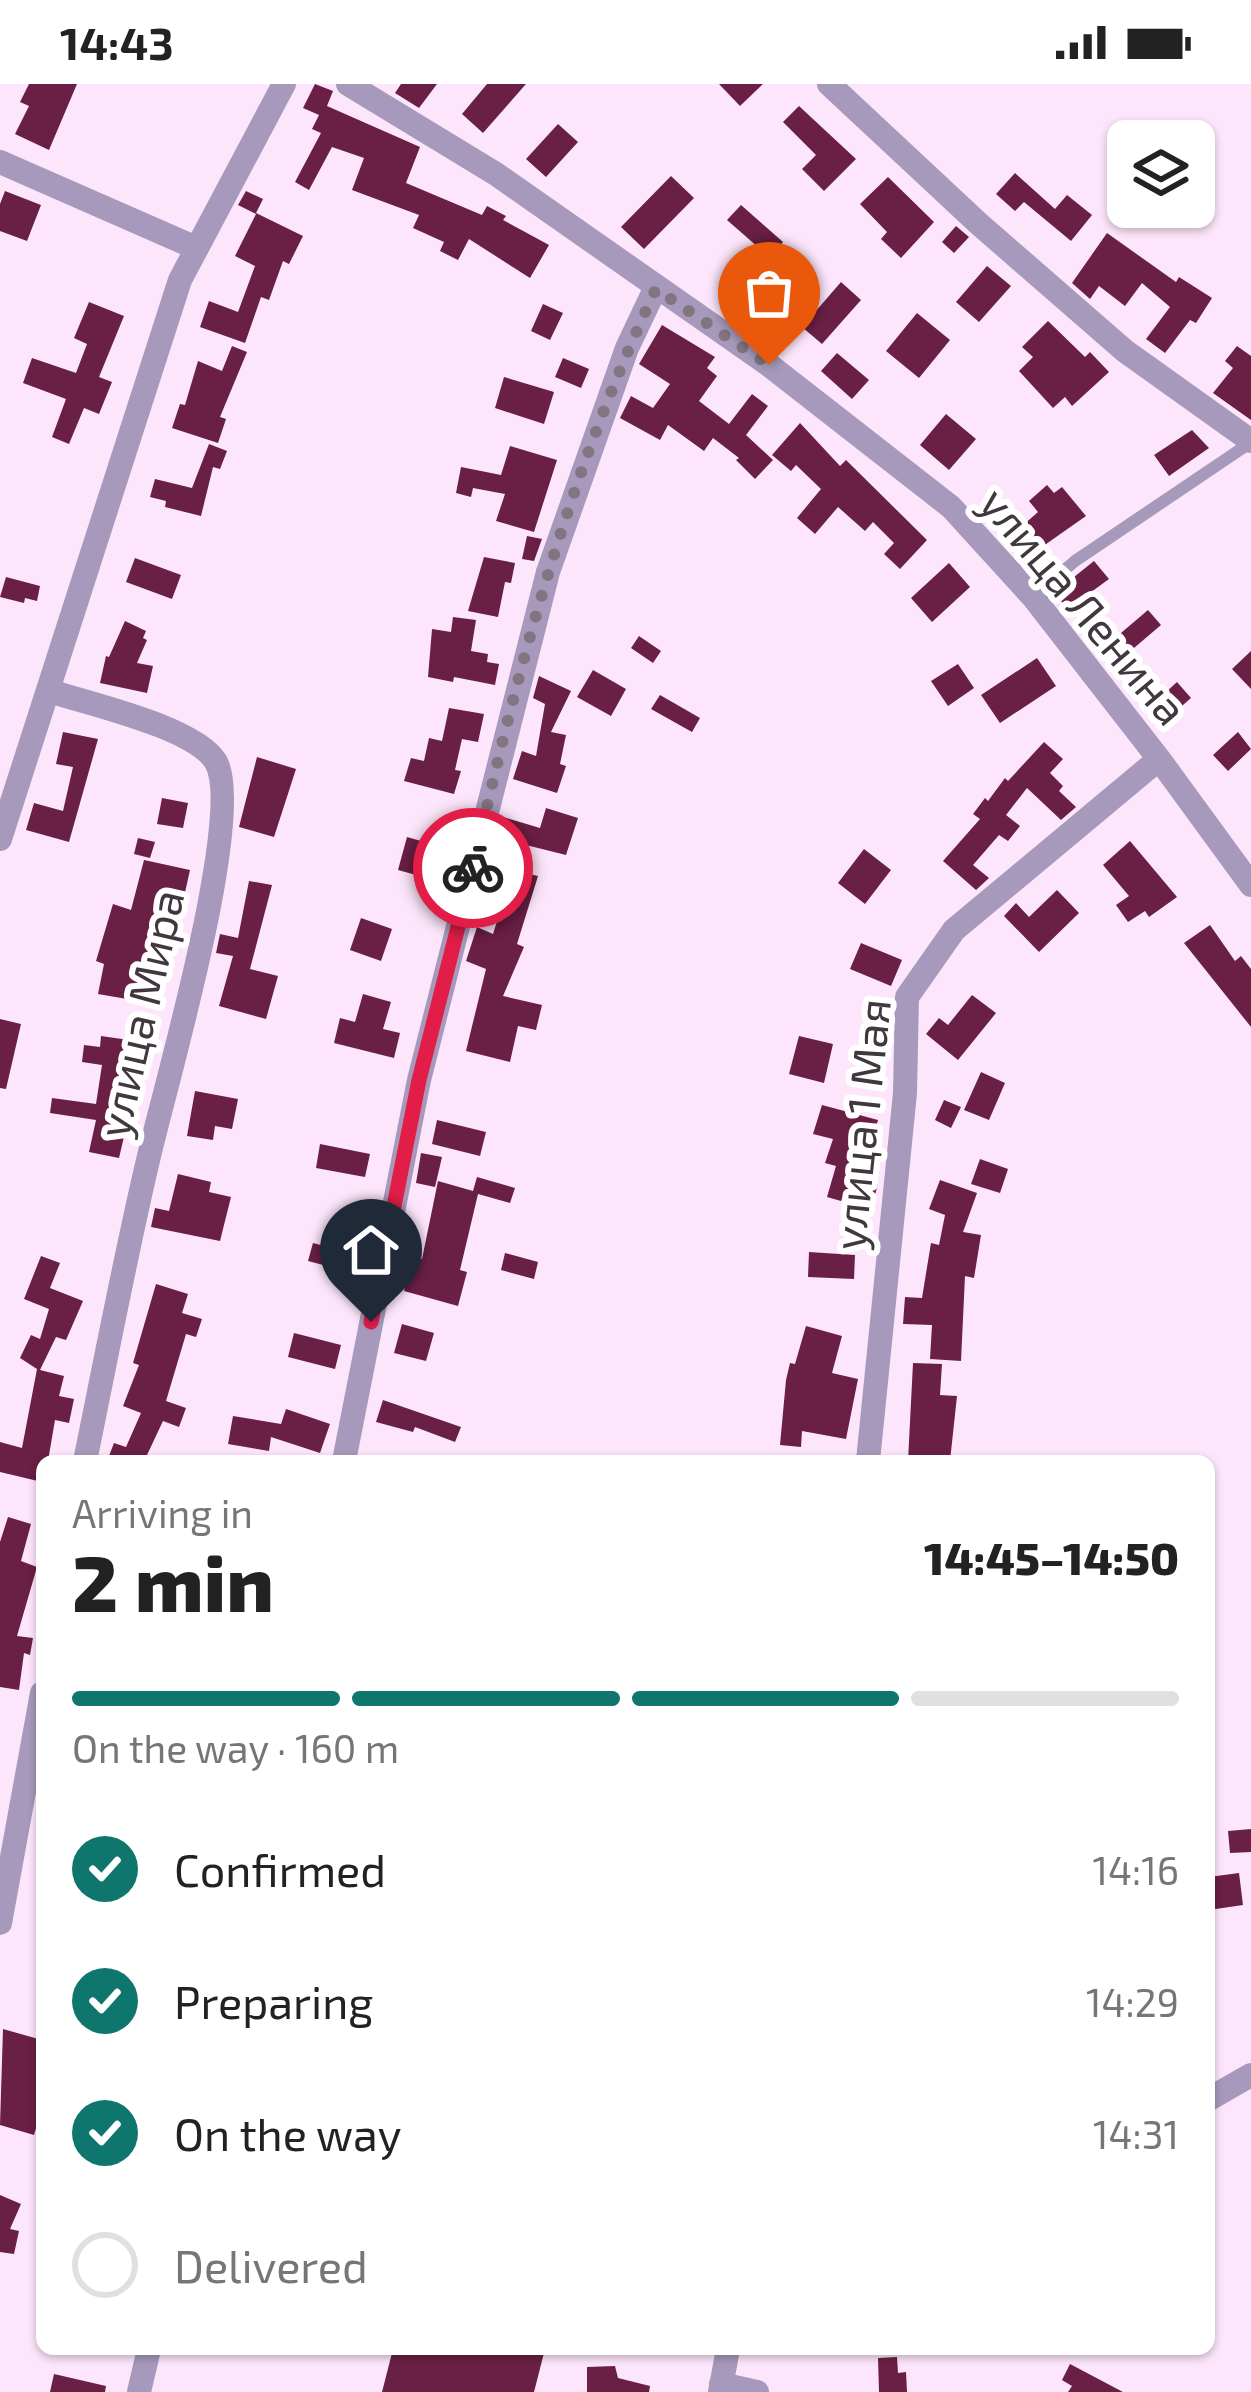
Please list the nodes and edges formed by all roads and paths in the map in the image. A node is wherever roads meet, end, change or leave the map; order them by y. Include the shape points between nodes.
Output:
1 (284, 84) edge
2 (348, 84) edge
3 (829, 84) edge
4 (0, 162) edge
5 (194, 248) junction
6 (656, 289) junction
7 (1251, 441) edge
8 (1033, 597) junction
9 (50, 691) junction
10 (1160, 759) junction
11 (0, 838) edge
12 (1251, 886) edge
13 (86, 1455) edge
14 (345, 1455) edge
15 (869, 1455) edge
16 (36, 1726) edge
17 (0, 1923) edge
18 (1251, 2075) edge
19 (1215, 2096) edge
20 (148, 2355) edge
21 (727, 2355) edge
22 (720, 2388) edge
23 (139, 2392) edge
24 (757, 2392) edge

1 - 5 street
2 - 6 street, улица Ленина via 496,175
3 - 7 street via 1125,350
4 - 5 street
5 - 9 street
6 - 8 street, улица Ленина via 769,365 951,507
6 - 14 street via 548,572 419,1080
7 - 8 lane
8 - 10 street, улица Ленина
9 - 11 street
9 - 13 street, улица Мира via 202,747 224,787 184,1021
10 - 12 street, улица Ленина
10 - 15 street, улица 1 Мая via 954,931 907,997
16 - 17 street
18 - 19 street
20 - 23 street
21 - 22 street
22 - 24 street

